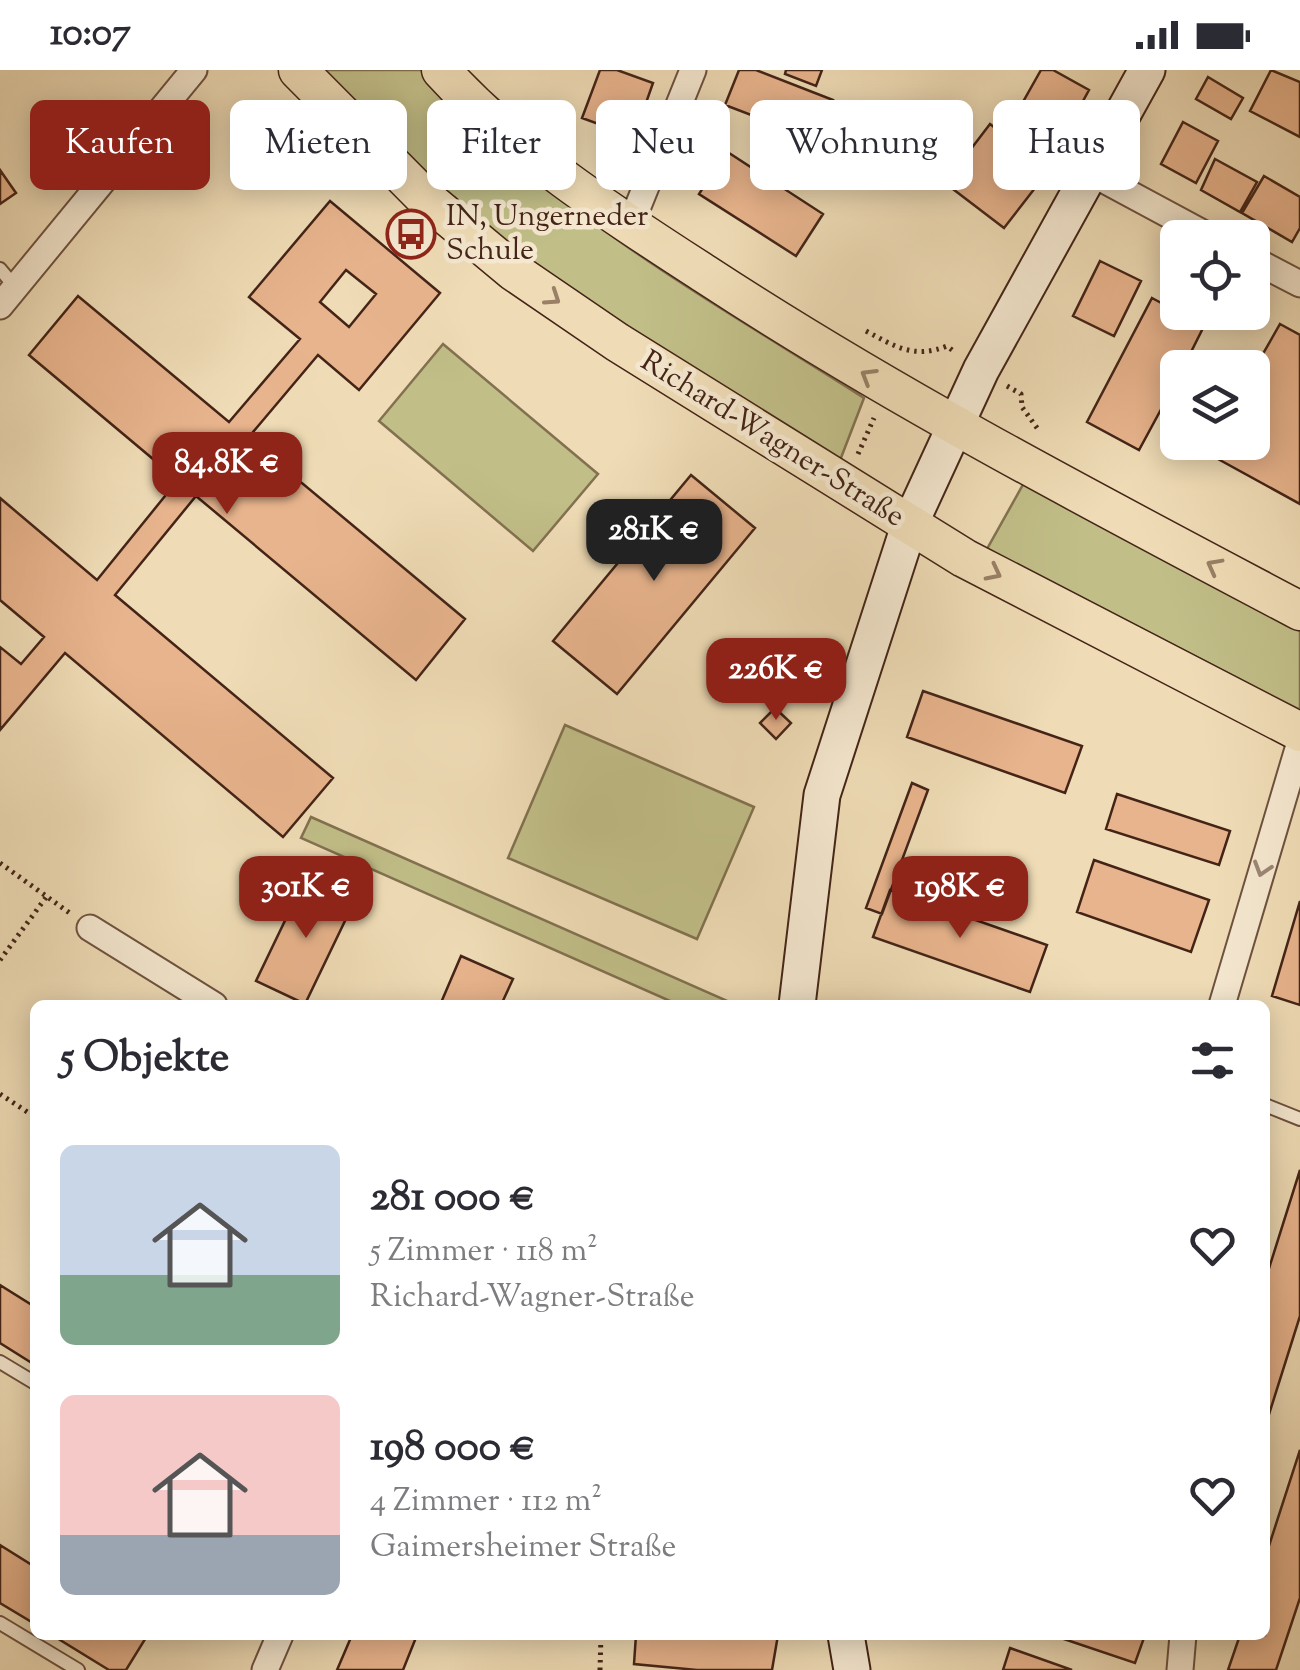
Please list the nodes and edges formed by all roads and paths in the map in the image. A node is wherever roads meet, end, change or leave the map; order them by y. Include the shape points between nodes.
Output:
1 (194, 70) edge
2 (298, 70) edge
3 (441, 70) edge
4 (693, 70) edge
5 (1147, 70) edge
6 (1131, 100) edge
7 (1084, 190) edge
8 (1123, 190) edge
9 (1179, 220) edge
10 (630, 226) junction
11 (1270, 268) edge
12 (1300, 284) edge
13 (5, 288) edge
14 (852, 324) dead end
15 (981, 370) junction
16 (888, 388) junction
17 (953, 425) junction
18 (1044, 436) dead end
19 (843, 487) junction
20 (909, 526) junction
21 (1300, 611) edge
22 (1300, 732) edge
23 (1300, 742) edge
24 (0, 863) edge
25 (47, 896) junction
26 (90, 928) joint
27 (0, 960) edge
28 (206, 1000) edge
29 (799, 1000) edge
30 (1223, 1000) edge
31 (0, 1094) edge
32 (1270, 1107) edge
33 (30, 1115) edge
34 (1300, 1119) edge
35 (0, 1362) edge
36 (30, 1380) edge
37 (0, 1623) edge
38 (278, 1640) edge
39 (601, 1640) edge
40 (847, 1640) edge
41 (1182, 1640) edge
42 (78, 1670) edge
43 (265, 1670) edge
44 (600, 1670) edge
45 (852, 1670) edge
46 (1180, 1670) edge

1 - 13 street
2 -> 19 main road, Richard-Wagner-Straße via 424,196 512,271
3 - 10 main road via 480,113
4 - 10 street
5 - 6 street
7 - 15 street
8 - 9 street
16 -> 10 main road
11 - 12 street
14 - 15 path via 905,352 927,354 947,346
15 - 17 street
15 - 18 path via 1021,394 1027,416
16 - 17 main road
16 - 19 path
17 - 20 street
21 -> 17 main road
19 - 20 main road, Richard-Wagner-Straße
20 -> 22 main road, Richard-Wagner-Straße
20 - 29 street via 822,794
23 -> 30 street
24 - 25 path
25 - 26 path
25 - 27 path
26 - 28 street
31 - 33 path
32 - 34 lane
35 - 36 lane
37 - 42 lane
38 - 43 street
39 - 44 path
40 - 45 street
41 - 46 street

